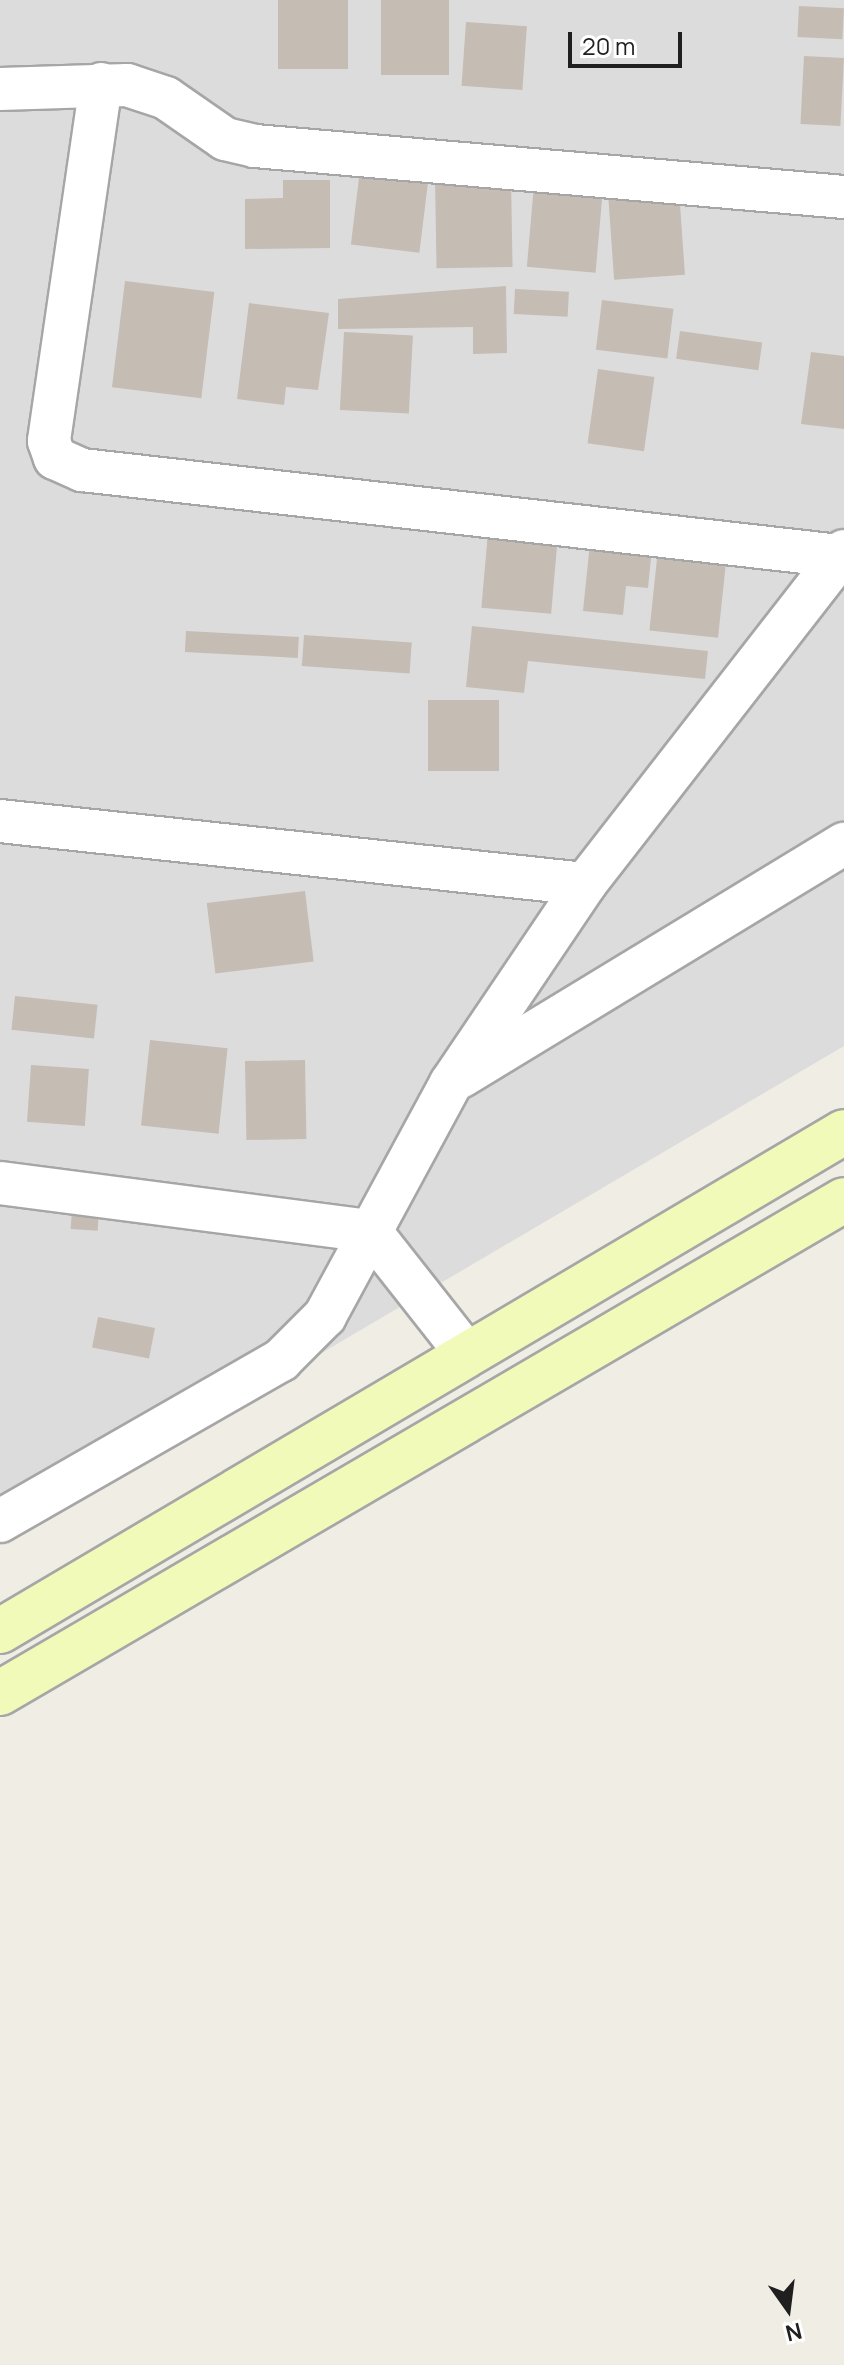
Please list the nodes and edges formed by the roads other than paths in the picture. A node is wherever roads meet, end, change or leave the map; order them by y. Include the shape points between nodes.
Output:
1 (101, 84) junction
2 (0, 89) edge
3 (844, 197) edge
4 (842, 554) edge
5 (0, 821) edge
6 (844, 844) edge
7 (585, 884) junction
8 (451, 1083) junction
9 (844, 1132) edge
10 (0, 1183) edge
11 (844, 1200) edge
12 (370, 1231) junction
13 (466, 1353) junction
14 (0, 1521) edge
15 (0, 1631) edge
16 (0, 1693) edge

1 - 2 street
1 - 3 street via 166,98 225,139 255,146
1 - 4 street via 49,441 55,458 82,470
4 - 7 street
5 - 7 street
6 - 8 street
7 - 8 street
8 - 12 street
9 - 13 main road
10 - 12 street
11 - 16 main road
12 - 13 street
12 - 14 street via 325,1316 281,1360
13 - 15 main road

